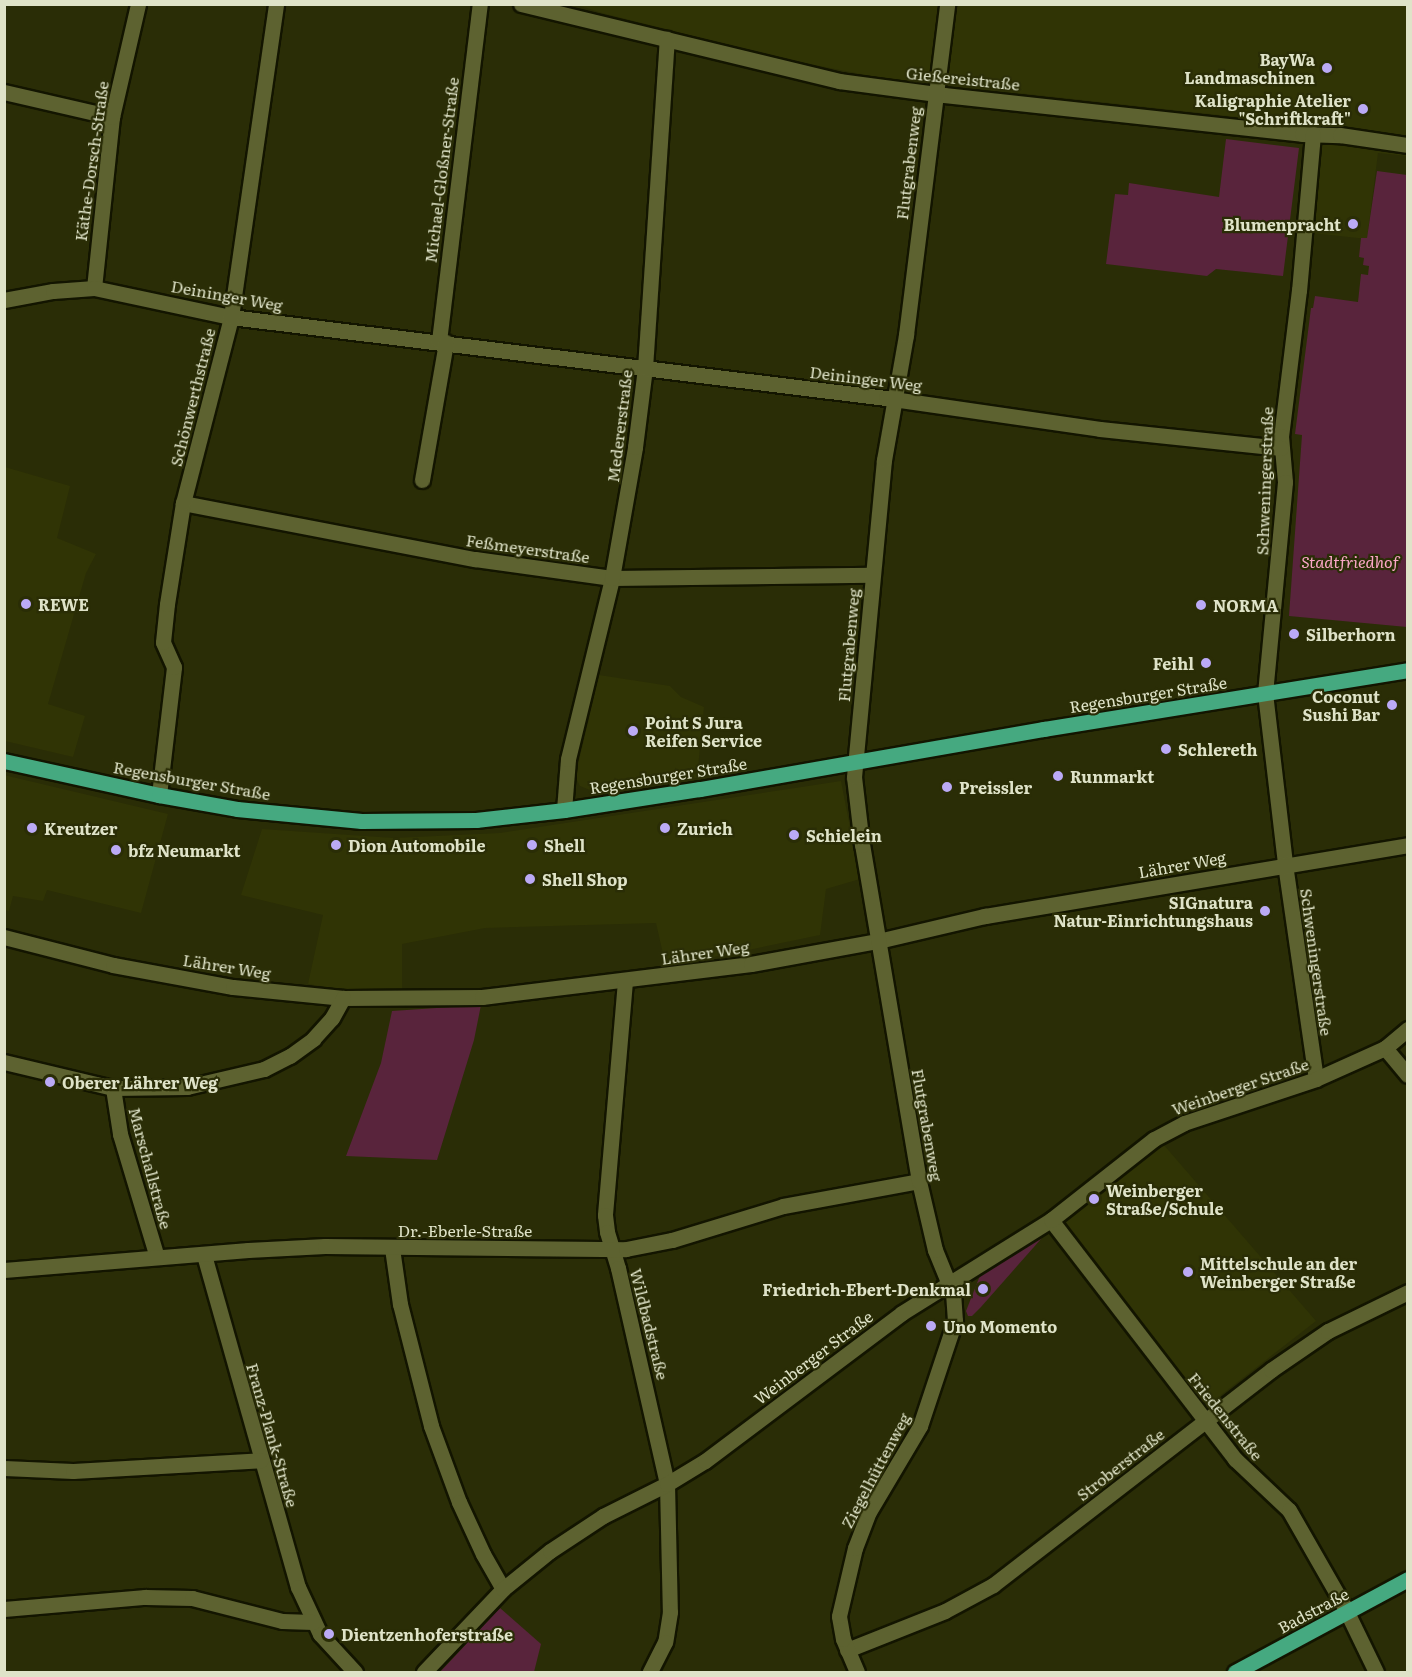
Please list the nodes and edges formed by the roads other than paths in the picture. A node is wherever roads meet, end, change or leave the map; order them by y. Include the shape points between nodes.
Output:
1 (138, 4) edge
2 (276, 4) edge
3 (480, 4) edge
4 (521, 4) edge
5 (947, 4) edge
6 (667, 39) junction
7 (4, 92) edge
8 (935, 94) junction
9 (112, 117) junction
10 (1313, 134) junction
11 (1407, 145) edge
12 (94, 288) junction
13 (4, 300) edge
14 (231, 317) junction
15 (442, 341) junction
16 (645, 368) junction
17 (895, 399) junction
18 (1281, 448) junction
19 (422, 480) dead end
20 (183, 503) junction
21 (872, 575) junction
22 (612, 578) junction
23 (1407, 670) edge
24 (1265, 693) junction
25 (4, 761) edge
26 (855, 761) junction
27 (159, 795) junction
28 (564, 810) junction
29 (1407, 845) edge
30 (1285, 864) junction
31 (4, 937) edge
32 (878, 941) junction
33 (625, 981) junction
34 (343, 998) junction
35 (1407, 1029) edge
36 (1385, 1048) junction
37 (4, 1062) edge
38 (1407, 1075) edge
39 (1316, 1079) junction
40 (112, 1088) junction
41 (919, 1181) junction
42 (1051, 1220) junction
43 (392, 1248) junction
44 (612, 1250) junction
45 (204, 1255) junction
46 (157, 1257) junction
47 (4, 1270) edge
48 (950, 1284) junction
49 (1407, 1292) edge
50 (1205, 1421) junction
51 (261, 1460) junction
52 (4, 1468) edge
53 (667, 1484) junction
54 (1407, 1579) edge
55 (503, 1588) junction
56 (4, 1609) edge
57 (1347, 1613) junction
58 (314, 1622) junction
59 (847, 1650) junction
60 (355, 1672) edge
61 (424, 1672) edge
62 (650, 1672) edge
63 (857, 1672) edge
64 (1235, 1672) edge
65 (1376, 1672) edge

1 - 9 street, Käthe-Dorsch-Straße
2 - 14 street, Schönwerthstraße
3 - 15 street, Michael-Gloßner-Straße
4 - 6 street, Gießereistraße
5 - 8 street, Flutgrabenweg
6 - 8 street, Gießereistraße via 798,72
6 - 16 street, Medererstraße
7 - 9 street
8 - 10 street, Gießereistraße
8 - 17 street, Flutgrabenweg
9 - 12 street, Käthe-Dorsch-Straße
10 - 11 street, Gießereistraße
10 - 18 street, Schweningerstraße
12 - 13 street, Deininger Weg
12 - 14 street, Deininger Weg
14 - 15 street, Deininger Weg
14 - 20 street, Schönwerthstraße
15 - 16 street, Deininger Weg
15 - 19 street
16 - 17 street, Deininger Weg
16 - 22 street, Medererstraße via 625,516
17 - 18 street, Deininger Weg via 1100,429
17 - 21 street, Flutgrabenweg via 884,460
18 - 24 street, Schweningerstraße via 1285,482
20 - 22 street, Feßmeyerstraße via 485,561
20 - 27 street, Schönwerthstraße via 163,642 174,667
21 - 22 street, Feßmeyerstraße
21 - 26 street, Flutgrabenweg
22 - 28 street, Medererstraße via 568,759
23 - 24 main road, Regensburger Straße
24 - 26 main road, Regensburger Straße
24 - 30 street, Schweningerstraße
25 - 27 main road, Regensburger Straße
26 - 28 main road, Regensburger Straße
26 - 32 street, Flutgrabenweg via 857,812
27 - 28 main road, Regensburger Straße via 237,809 379,821 476,820
29 - 30 street, Lährer Weg
30 - 32 street, Lährer Weg via 985,916
30 - 39 street, Schweningerstraße
31 - 34 street, Lährer Weg via 113,965 233,987
32 - 33 street, Lährer Weg
32 - 41 street, Flutgrabenweg
33 - 34 street, Lährer Weg via 482,997
33 - 44 street, Wildbadstraße via 605,1215
34 - 40 street via 313,1039 264,1069 187,1087
35 - 36 street, Weinberger Straße
36 - 38 street
36 - 39 street, Weinberger Straße
37 - 40 street
39 - 42 street, Weinberger Straße via 1166,1132
40 - 46 street, Marschallstraße via 120,1134
41 - 44 street, Dr.-Eberle-Straße via 783,1206 672,1240
41 - 48 street, Flutgrabenweg via 935,1250
42 - 48 street, Weinberger Straße
42 - 50 street, Friedenstraße
43 - 44 street, Dr.-Eberle-Straße
43 - 45 street, Dr.-Eberle-Straße via 325,1246
43 - 55 street via 400,1304 431,1426 459,1502
44 - 53 street, Wildbadstraße
45 - 46 street, Dr.-Eberle-Straße
45 - 51 street, Franz-Plank-Straße
46 - 47 street, Dr.-Eberle-Straße
48 - 53 street, Weinberger Straße via 902,1314 705,1461
48 - 59 street, Ziegelhüttenweg via 955,1321 928,1406 870,1512 855,1548 839,1616
49 - 50 street, Stroberstraße via 1328,1331
50 - 57 street, Friedenstraße via 1235,1459 1289,1510
50 - 59 street, Stroberstraße via 993,1585 945,1611
51 - 52 street via 73,1471
51 - 58 street, Franz-Plank-Straße via 298,1587
53 - 55 street, Weinberger Straße via 603,1516
53 - 62 street, Wildbadstraße via 670,1612 665,1642
54 - 57 main road, Badstraße
55 - 61 street, Weinberger Straße
56 - 58 street via 145,1597 192,1598 282,1621
57 - 64 main road, Badstraße
57 - 65 street, Friedenstraße
58 - 60 street via 328,1644
59 - 63 street, Ziegelhüttenweg

